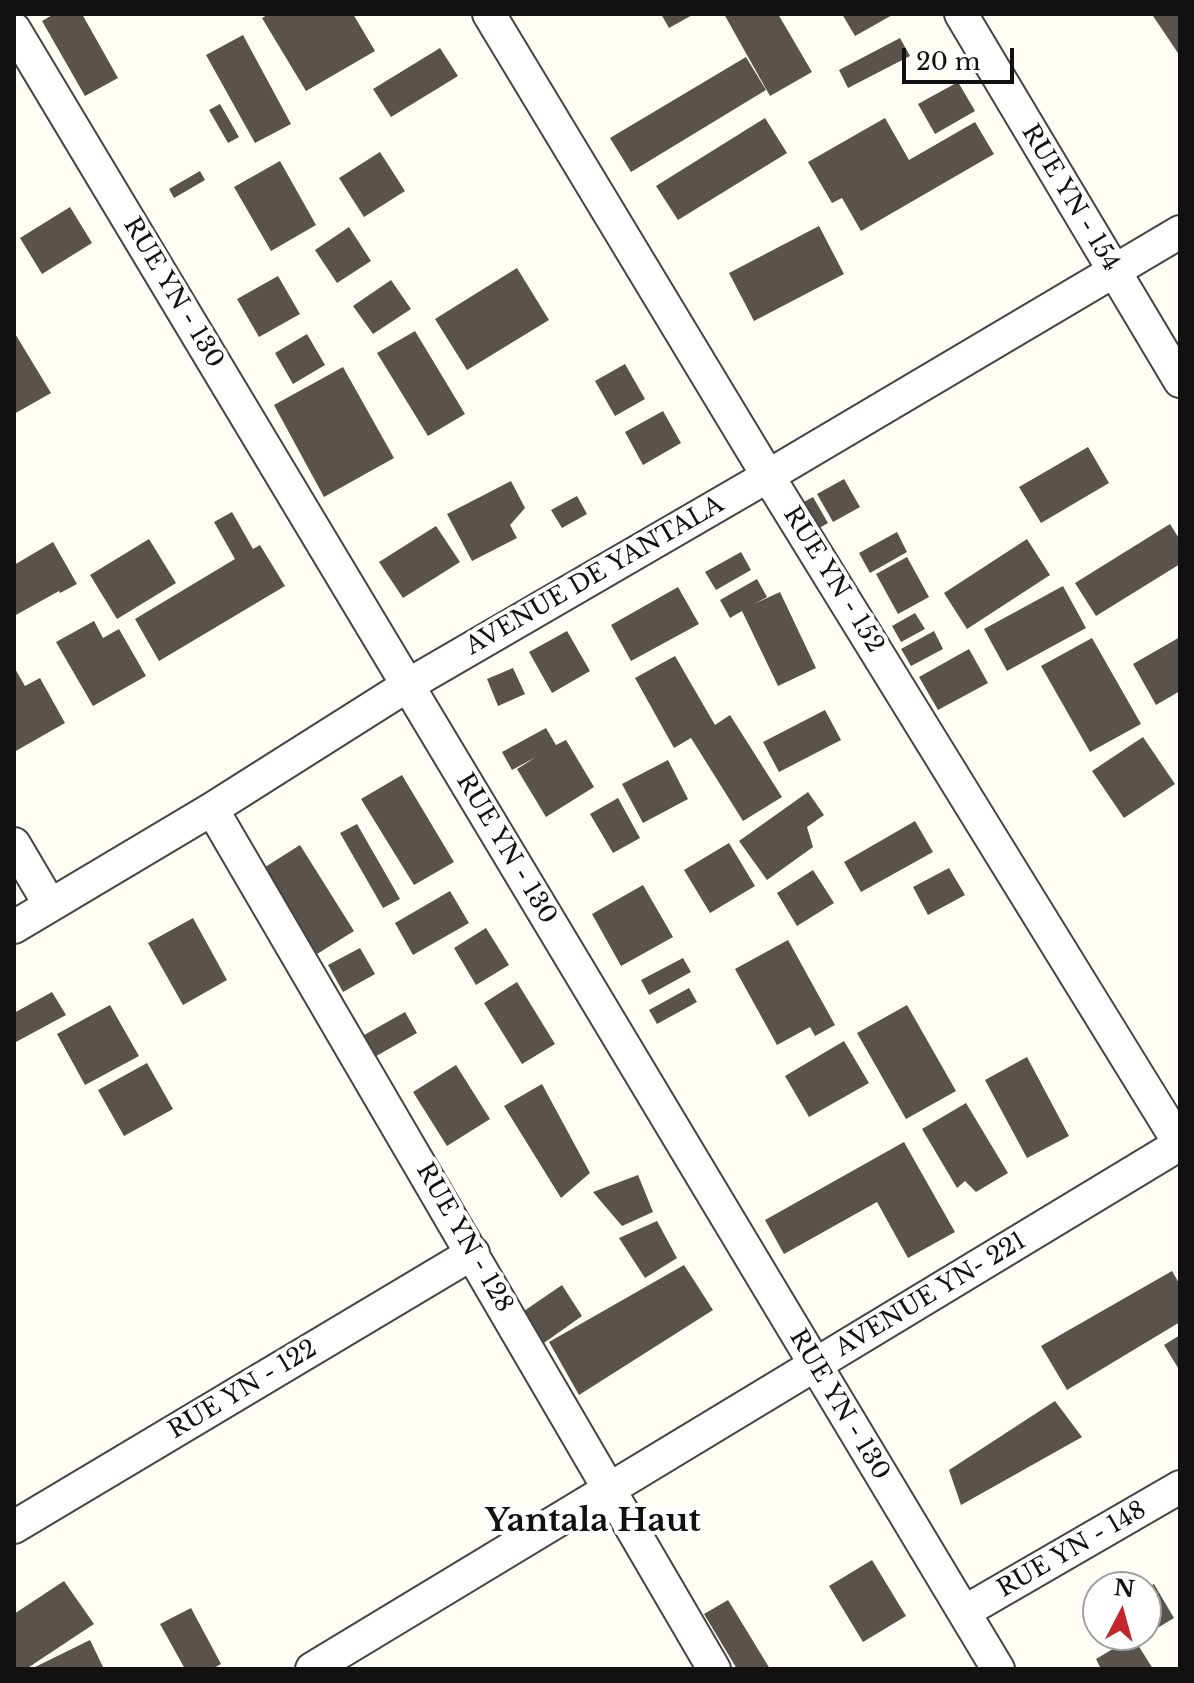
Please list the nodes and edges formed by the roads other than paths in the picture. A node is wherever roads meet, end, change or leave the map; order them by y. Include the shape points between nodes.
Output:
1 (489, 14) edge
2 (961, 14) edge
3 (14, 29) edge
4 (1180, 232) edge
5 (1115, 273) junction
6 (1180, 381) edge
7 (768, 476) junction
8 (408, 685) junction
9 (212, 809) junction
10 (14, 844) edge
11 (50, 905) junction
12 (14, 927) edge
13 (1180, 1144) edge
14 (473, 1253) junction
15 (815, 1365) junction
16 (1180, 1487) edge
17 (609, 1489) junction
18 (14, 1527) edge
19 (964, 1612) junction
20 (312, 1669) edge
21 (714, 1669) edge
22 (998, 1669) edge

1 - 7 street, RUE YN - 152
2 - 5 street, RUE YN - 154
3 - 8 street, RUE YN - 130
4 - 5 street, AVENUE DE YANTALA
5 - 6 street, RUE YN - 154
5 - 7 street, AVENUE DE YANTALA
7 - 8 street, AVENUE DE YANTALA
7 - 13 street, RUE YN - 152
8 - 9 street, AVENUE DE YANTALA
8 - 15 street, RUE YN - 130
9 - 11 street, AVENUE DE YANTALA
9 - 14 street, RUE YN - 128
10 - 11 street
11 - 12 street, AVENUE DE YANTALA
13 - 15 street, AVENUE YN- 221
14 - 17 street, RUE YN - 128
14 - 18 street, RUE YN - 122
15 - 17 street, AVENUE YN- 221
15 - 19 street, RUE YN - 130
16 - 19 street, RUE YN - 148
17 - 20 street, AVENUE YN- 221
17 - 21 street, RUE YN - 128
19 - 22 street, RUE YN - 130

